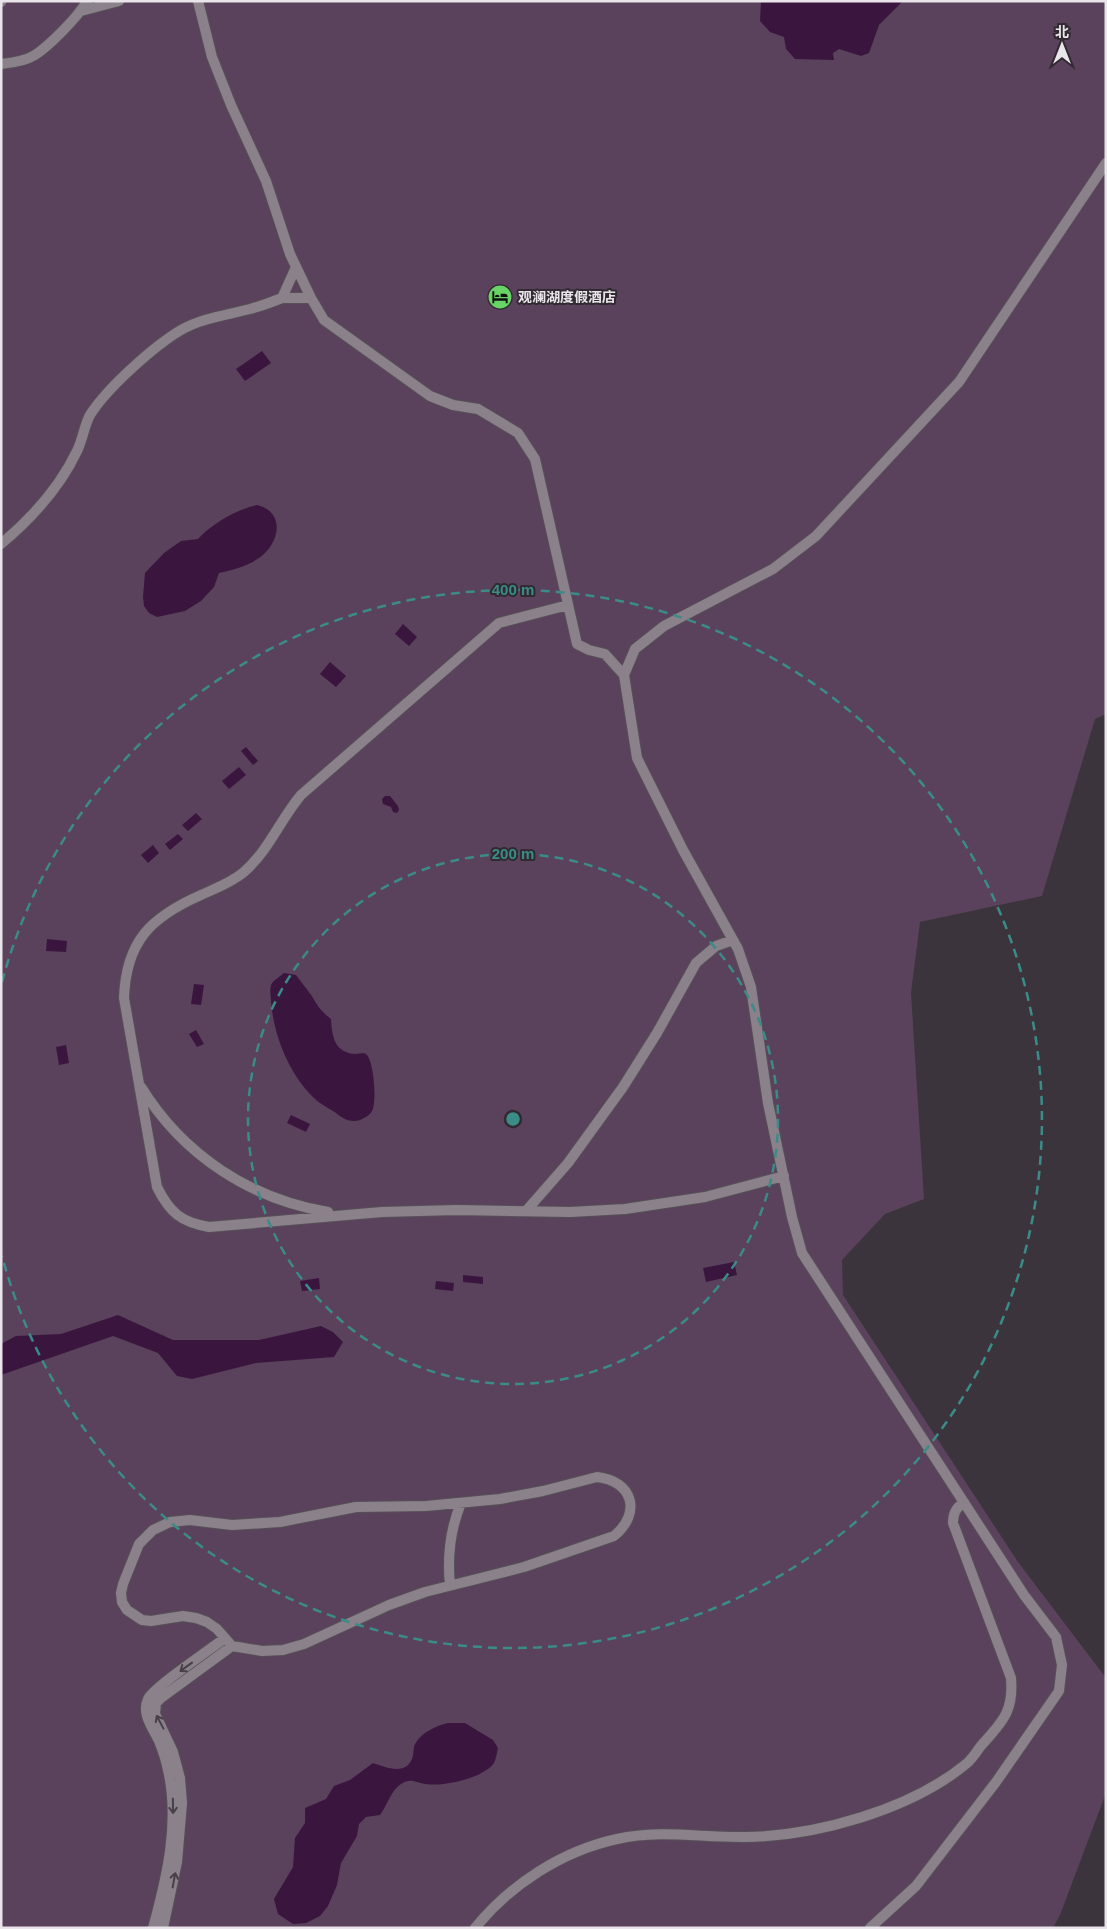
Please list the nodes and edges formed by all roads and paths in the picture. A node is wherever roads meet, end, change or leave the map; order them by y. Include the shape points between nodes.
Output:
1 (87, 1) edge
2 (119, 1) edge
3 (198, 1) edge
4 (81, 11) junction
5 (1, 64) edge
6 (1106, 163) edge
7 (296, 268) junction
8 (282, 298) junction
9 (311, 298) junction
10 (1, 544) edge
11 (568, 606) junction
12 (624, 675) junction
13 (733, 940) junction
14 (138, 1083) junction
15 (784, 1176) junction
16 (526, 1210) junction
17 (344, 1214) junction
18 (964, 1502) junction
19 (461, 1503) junction
20 (450, 1585) junction
21 (228, 1642) junction
22 (153, 1928) edge
23 (163, 1928) edge
24 (475, 1928) edge
25 (870, 1928) edge

1 - 4 street
2 - 4 street
3 - 7 street via 212,57 266,181
4 - 5 street via 34,56
6 - 12 street via 958,382 816,536 774,569 664,626 635,649
7 - 8 street
7 - 9 street
8 - 9 street
8 - 10 street via 182,330 139,361 90,416 78,449 62,478 24,525
9 - 11 street via 324,320 430,396 453,405 478,409 518,433 535,459
11 - 12 street via 577,644 606,654
11 - 14 street via 499,623 306,790 262,854 242,874 177,905 152,925 134,951 124,982
12 - 13 street via 637,758
13 - 15 street via 751,987 768,1103
13 - 16 street via 709,951 696,963 623,1087 572,1157
14 - 17 street via 179,1137 218,1169 278,1200
14 - 17 street via 157,1187 165,1203 177,1215 192,1224 209,1227
15 - 16 street via 705,1197 651,1206 570,1212
15 - 18 street via 802,1253
16 - 17 street
18 - 24 street via 957,1507 953,1523 1011,1678 1013,1693 1010,1708 1002,1722 966,1764 906,1800 816,1830 745,1837 655,1833 596,1845 560,1860 526,1880
18 - 25 street via 1024,1595 1056,1637 1062,1665 1059,1691 996,1782 916,1886
19 - 20 street via 450,1544
19 - 20 street via 522,1496 597,1477 620,1485 628,1494 631,1506 630,1518 614,1536 531,1564
19 - 21 street via 356,1507 264,1524 232,1525 180,1520 152,1530 139,1544 123,1584 122,1602 127,1610 134,1616 151,1621 177,1616 196,1618 217,1629
20 - 21 street via 407,1598 294,1648 262,1651
21 -> 22 street via 154,1691 146,1705 146,1716 168,1767 173,1804 168,1861
23 -> 21 street via 177,1862 182,1803 177,1765 155,1707 161,1698

